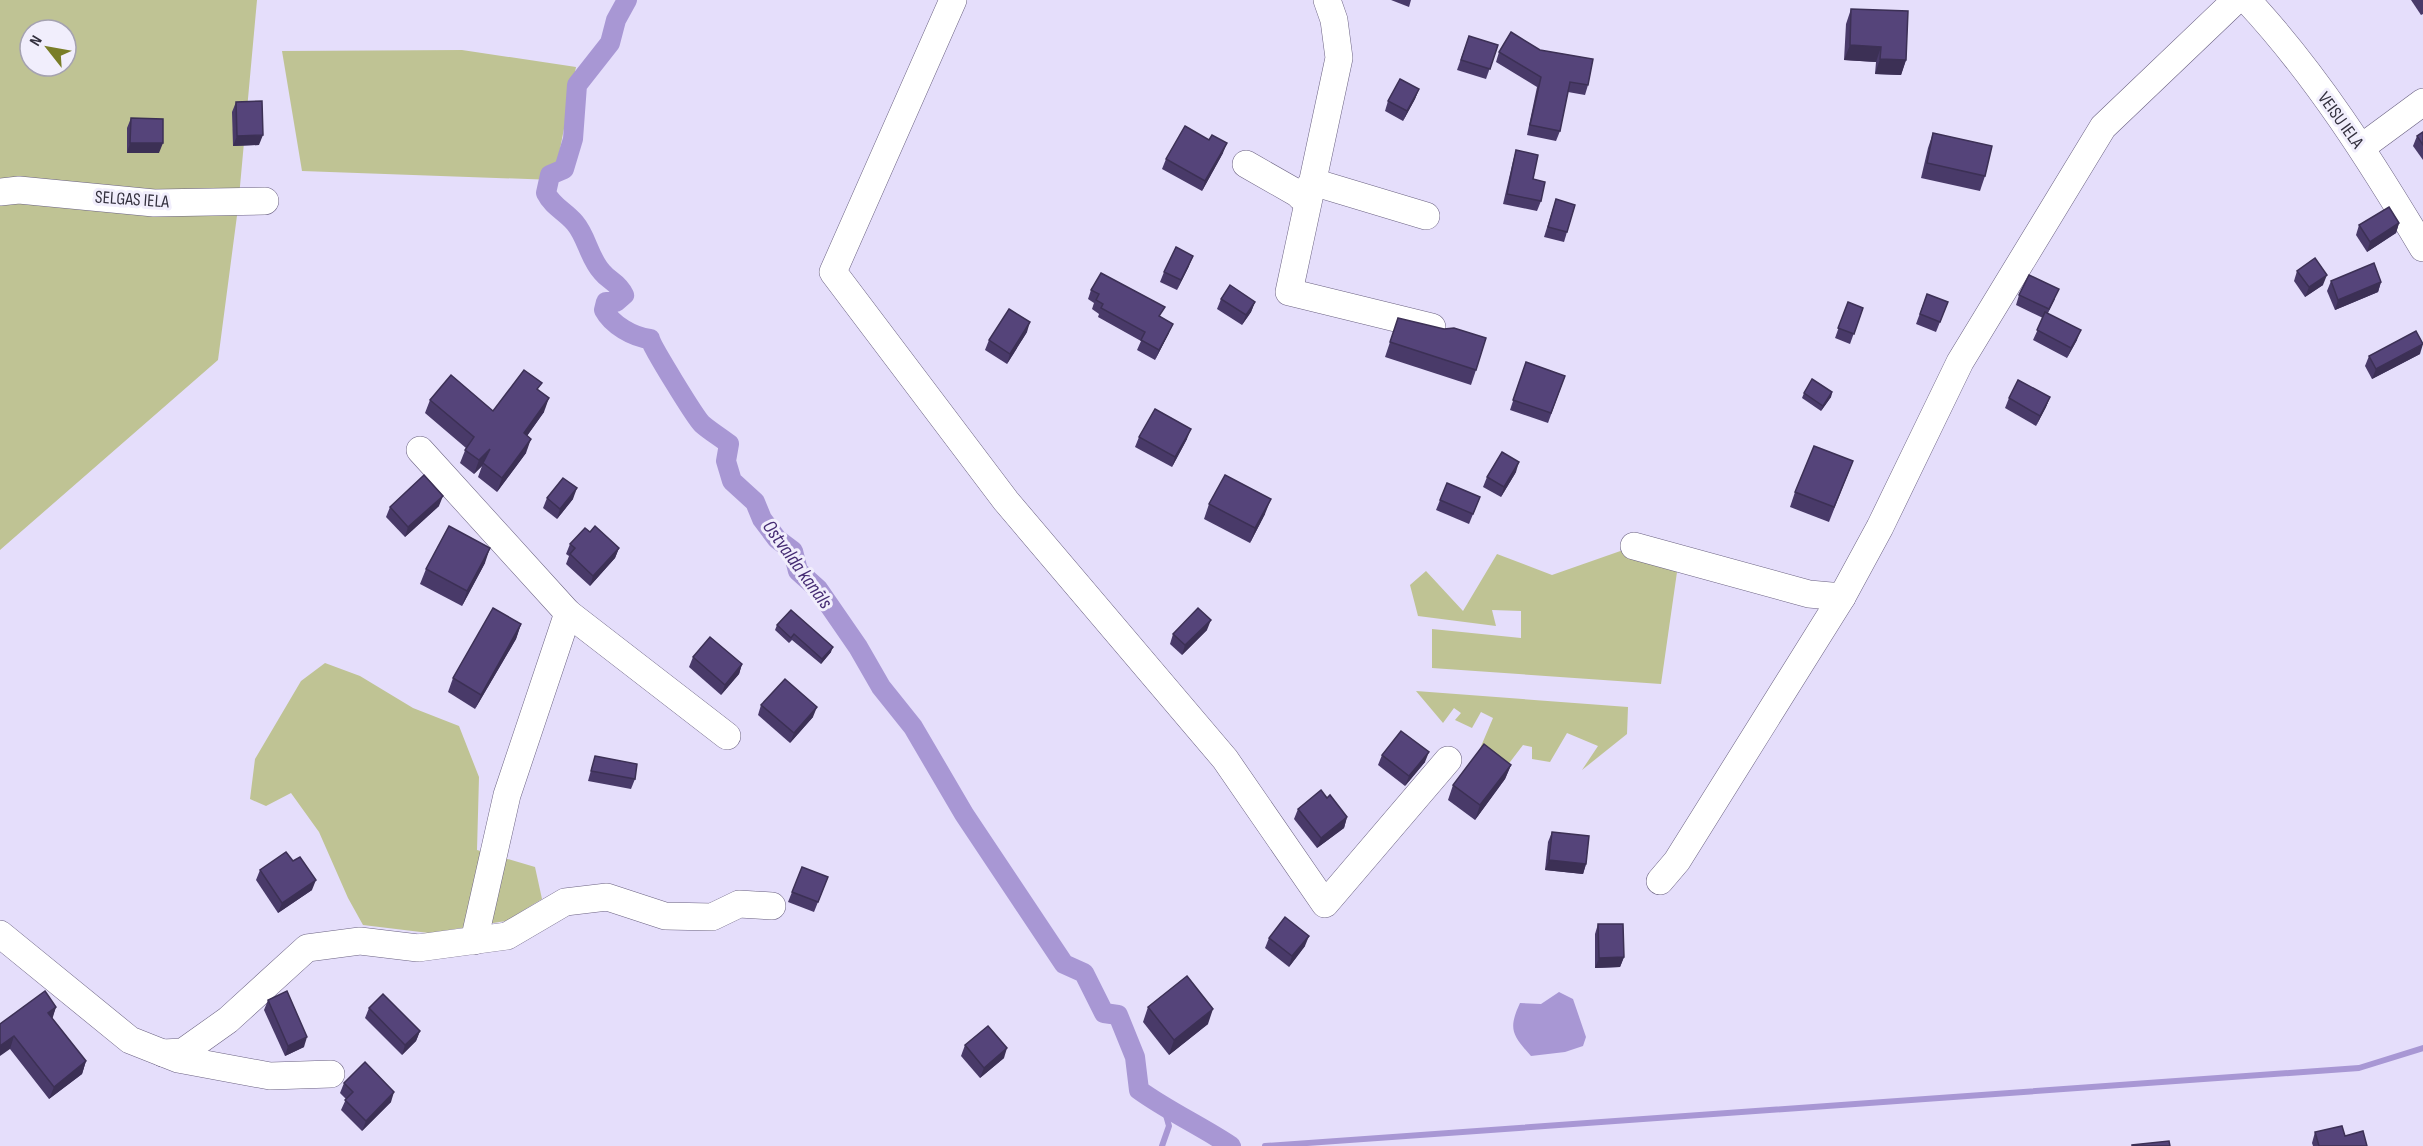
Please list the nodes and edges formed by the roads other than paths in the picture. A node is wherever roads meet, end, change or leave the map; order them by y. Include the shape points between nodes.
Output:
1 (953, 0) edge
2 (1327, 0) edge
3 (2236, 0) edge
4 (2247, 0) edge
5 (2423, 102) edge
6 (2362, 147) junction
7 (1246, 164) dead end
8 (1307, 189) junction
9 (0, 192) edge
10 (265, 201) dead end
11 (1426, 216) dead end
12 (2423, 248) edge
13 (1273, 282) dead end
14 (1442, 329) edge
15 (420, 450) dead end
16 (1634, 546) dead end
17 (1842, 597) junction
18 (568, 613) junction
19 (727, 736) dead end
20 (1448, 760) dead end
21 (1660, 881) dead end
22 (772, 906) dead end
23 (0, 934) edge
24 (474, 941) junction
25 (163, 1053) junction
26 (331, 1074) dead end

1 - 20 street via 833,272 1006,501 1225,759 1325,904
2 - 8 street via 1339,57
3 - 17 street via 2103,127 1960,362
4 - 6 street, VEISU IELA
5 - 6 street
6 - 12 street, VEISU IELA
7 - 8 street
8 - 11 street
8 - 13 street
8 - 14 street via 1289,292
9 - 10 street, SELGAS IELA via 19,190 154,203
15 - 18 street
16 - 17 street via 1809,594
17 - 21 street via 1684,851
18 - 19 street
18 - 24 street via 507,795
22 - 24 street via 739,904 712,917 665,916 607,897 565,902 507,936
23 - 25 street via 130,1040
24 - 25 street via 418,948 360,941 307,948 228,1020 183,1052
25 - 26 street via 270,1076

